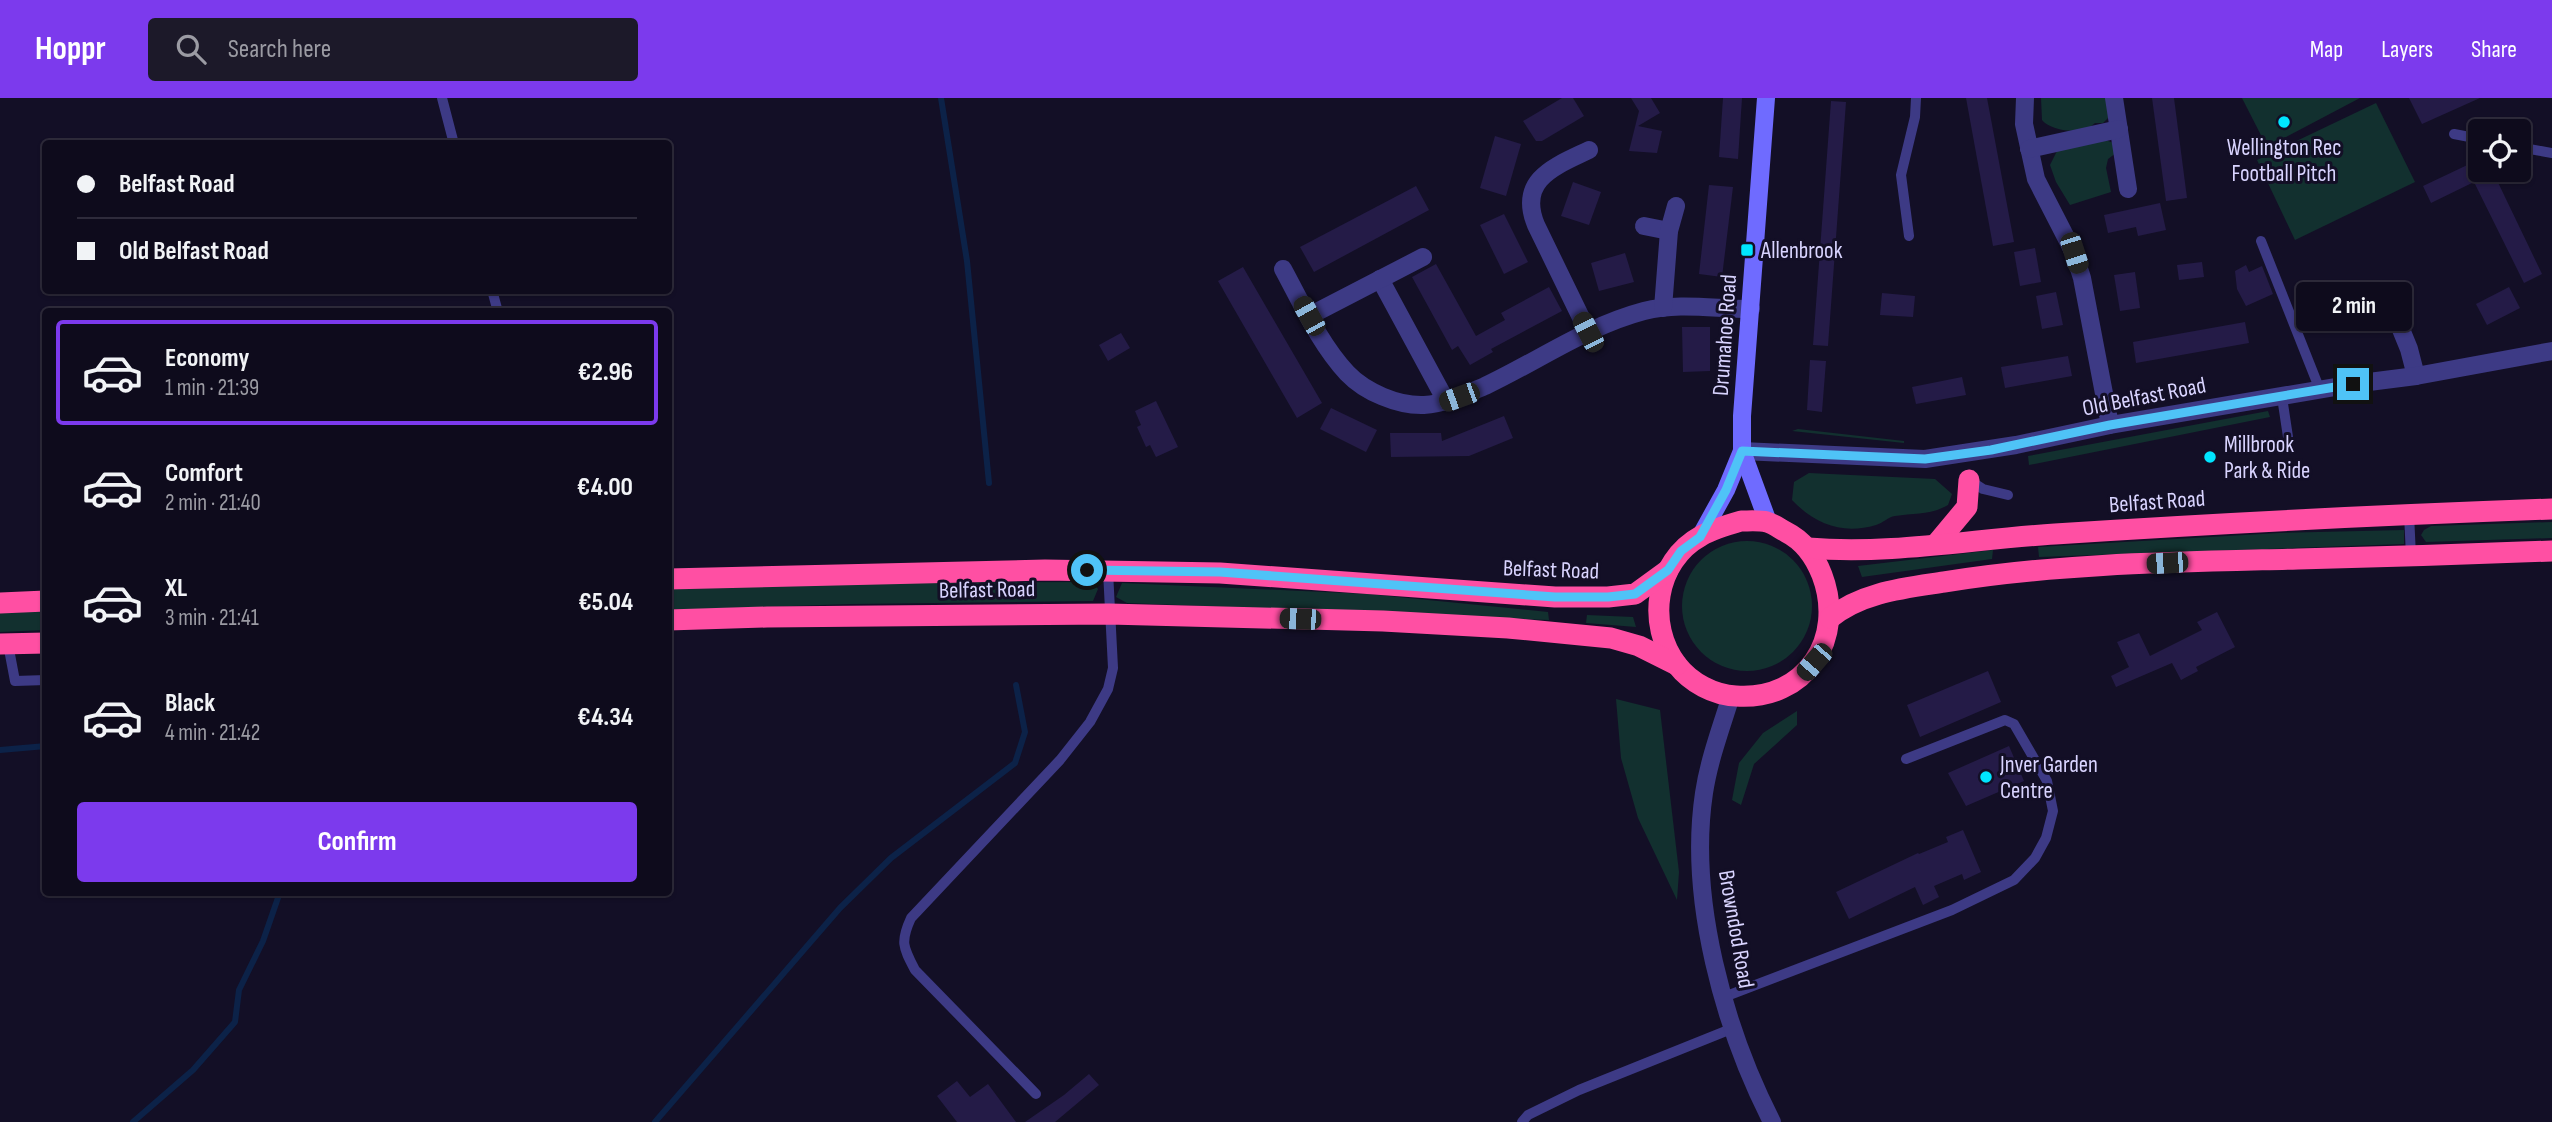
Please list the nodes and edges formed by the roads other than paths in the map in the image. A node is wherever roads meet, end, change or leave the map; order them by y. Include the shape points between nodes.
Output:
1 (442, 98) edge
2 (1766, 98) edge
3 (1916, 98) edge
4 (2025, 98) edge
5 (2115, 98) edge
6 (2119, 130) junction
7 (2454, 134) dead end
8 (2468, 137) edge
9 (453, 140) edge
10 (2029, 149) junction
11 (2531, 149) edge
12 (1589, 150) dead end
13 (2552, 153) edge
14 (2128, 189) dead end
15 (1676, 206) dead end
16 (1644, 226) dead end
17 (1669, 231) junction
18 (1909, 236) dead end
19 (2261, 241) dead end
20 (1423, 257) dead end
21 (1283, 269) dead end
22 (1380, 279) junction
23 (2385, 290) dead end
24 (1663, 308) junction
25 (1751, 309) junction
26 (1309, 316) junction
27 (1588, 332) junction
28 (2552, 351) edge
29 (2416, 376) junction
30 (2320, 390) junction
31 (2282, 397) junction
32 (1446, 401) junction
33 (2110, 425) junction
34 (2288, 437) dead end
35 (1742, 451) junction
36 (1966, 454) junction
37 (1969, 480) junction
38 (2008, 495) dead end
39 (2552, 509) edge
40 (2409, 514) junction
41 (1768, 522) junction
42 (1700, 537) junction
43 (1937, 543) junction
44 (1808, 548) junction
45 (2552, 551) edge
46 (2411, 556) junction
47 (1668, 570) junction
48 (1108, 571) junction
49 (672, 579) edge
50 (42, 601) edge
51 (0, 603) edge
52 (1109, 614) junction
53 (1830, 618) junction
54 (672, 620) edge
55 (42, 643) edge
56 (4, 644) edge
57 (1677, 665) junction
58 (42, 680) edge
59 (1731, 696) junction
60 (1906, 759) dead end
61 (1724, 997) junction
62 (1731, 1029) junction
63 (1036, 1094) dead end
64 (1522, 1122) edge
65 (1772, 1122) edge

1 - 9 lane
2 - 25 main road, Drumahoe Road
3 - 18 lane via 1901,174
4 - 10 street
5 - 6 street
6 - 10 street
6 - 14 street
7 - 8 lane
10 - 33 street via 2036,179 2082,278
11 - 13 lane
12 - 27 street via 1543,173 1532,206 1536,225
15 - 17 street
16 - 17 street
17 - 24 street
19 - 30 lane
20 - 22 street
21 - 26 street
22 - 26 street
22 - 32 street
23 - 29 street
24 - 25 street
24 - 27 street
25 - 35 main road, Drumahoe Road
26 - 32 street via 1339,364 1367,388 1414,405
27 - 32 street via 1502,378
28 - 29 street, Old Belfast Road
29 - 30 street, Old Belfast Road
30 - 31 street, Old Belfast Road
31 - 33 street, Old Belfast Road
31 - 34 lane
33 - 36 street, Old Belfast Road
35 - 36 street, Old Belfast Road via 1925,459
35 - 41 main road, Drumahoe Road
35 - 42 main road, Drumahoe Road
36 - 37 street
37 - 38 lane
37 - 43 highway via 1967,507
39 - 40 highway, Belfast Road
40 - 43 highway, Belfast Road
40 - 46 lane
41 - 42 highway via 1741,521
41 - 44 highway
42 - 47 highway via 1681,551
43 - 44 highway, Belfast Road via 1869,551
44 - 53 highway via 1829,593
45 - 46 highway
46 - 53 highway via 2112,565 1981,576 1860,599
47 - 48 highway, Belfast Road via 1635,594 1608,597 1220,572
47 - 57 highway via 1658,619 1664,643
48 - 49 highway, Belfast Road
48 - 52 lane
50 - 51 highway
52 - 54 highway, Belfast Road
52 - 57 highway, Belfast Road via 1383,621 1569,633 1629,643
52 - 63 lane via 1113,668 1108,689 1090,722 911,918 903,936 915,970
53 - 59 highway via 1822,648 1809,668 1791,683 1762,695
55 - 56 highway
56 - 58 lane via 15,681
57 - 59 highway via 1711,691
59 - 61 street, Browndod Road via 1709,767 1701,830 1705,915
60 - 61 lane via 2005,720 2014,724 2047,780 2053,811 2035,858 2014,880 1952,910
61 - 62 street, Browndod Road
62 - 64 lane via 1579,1090
62 - 65 street, Browndod Road

